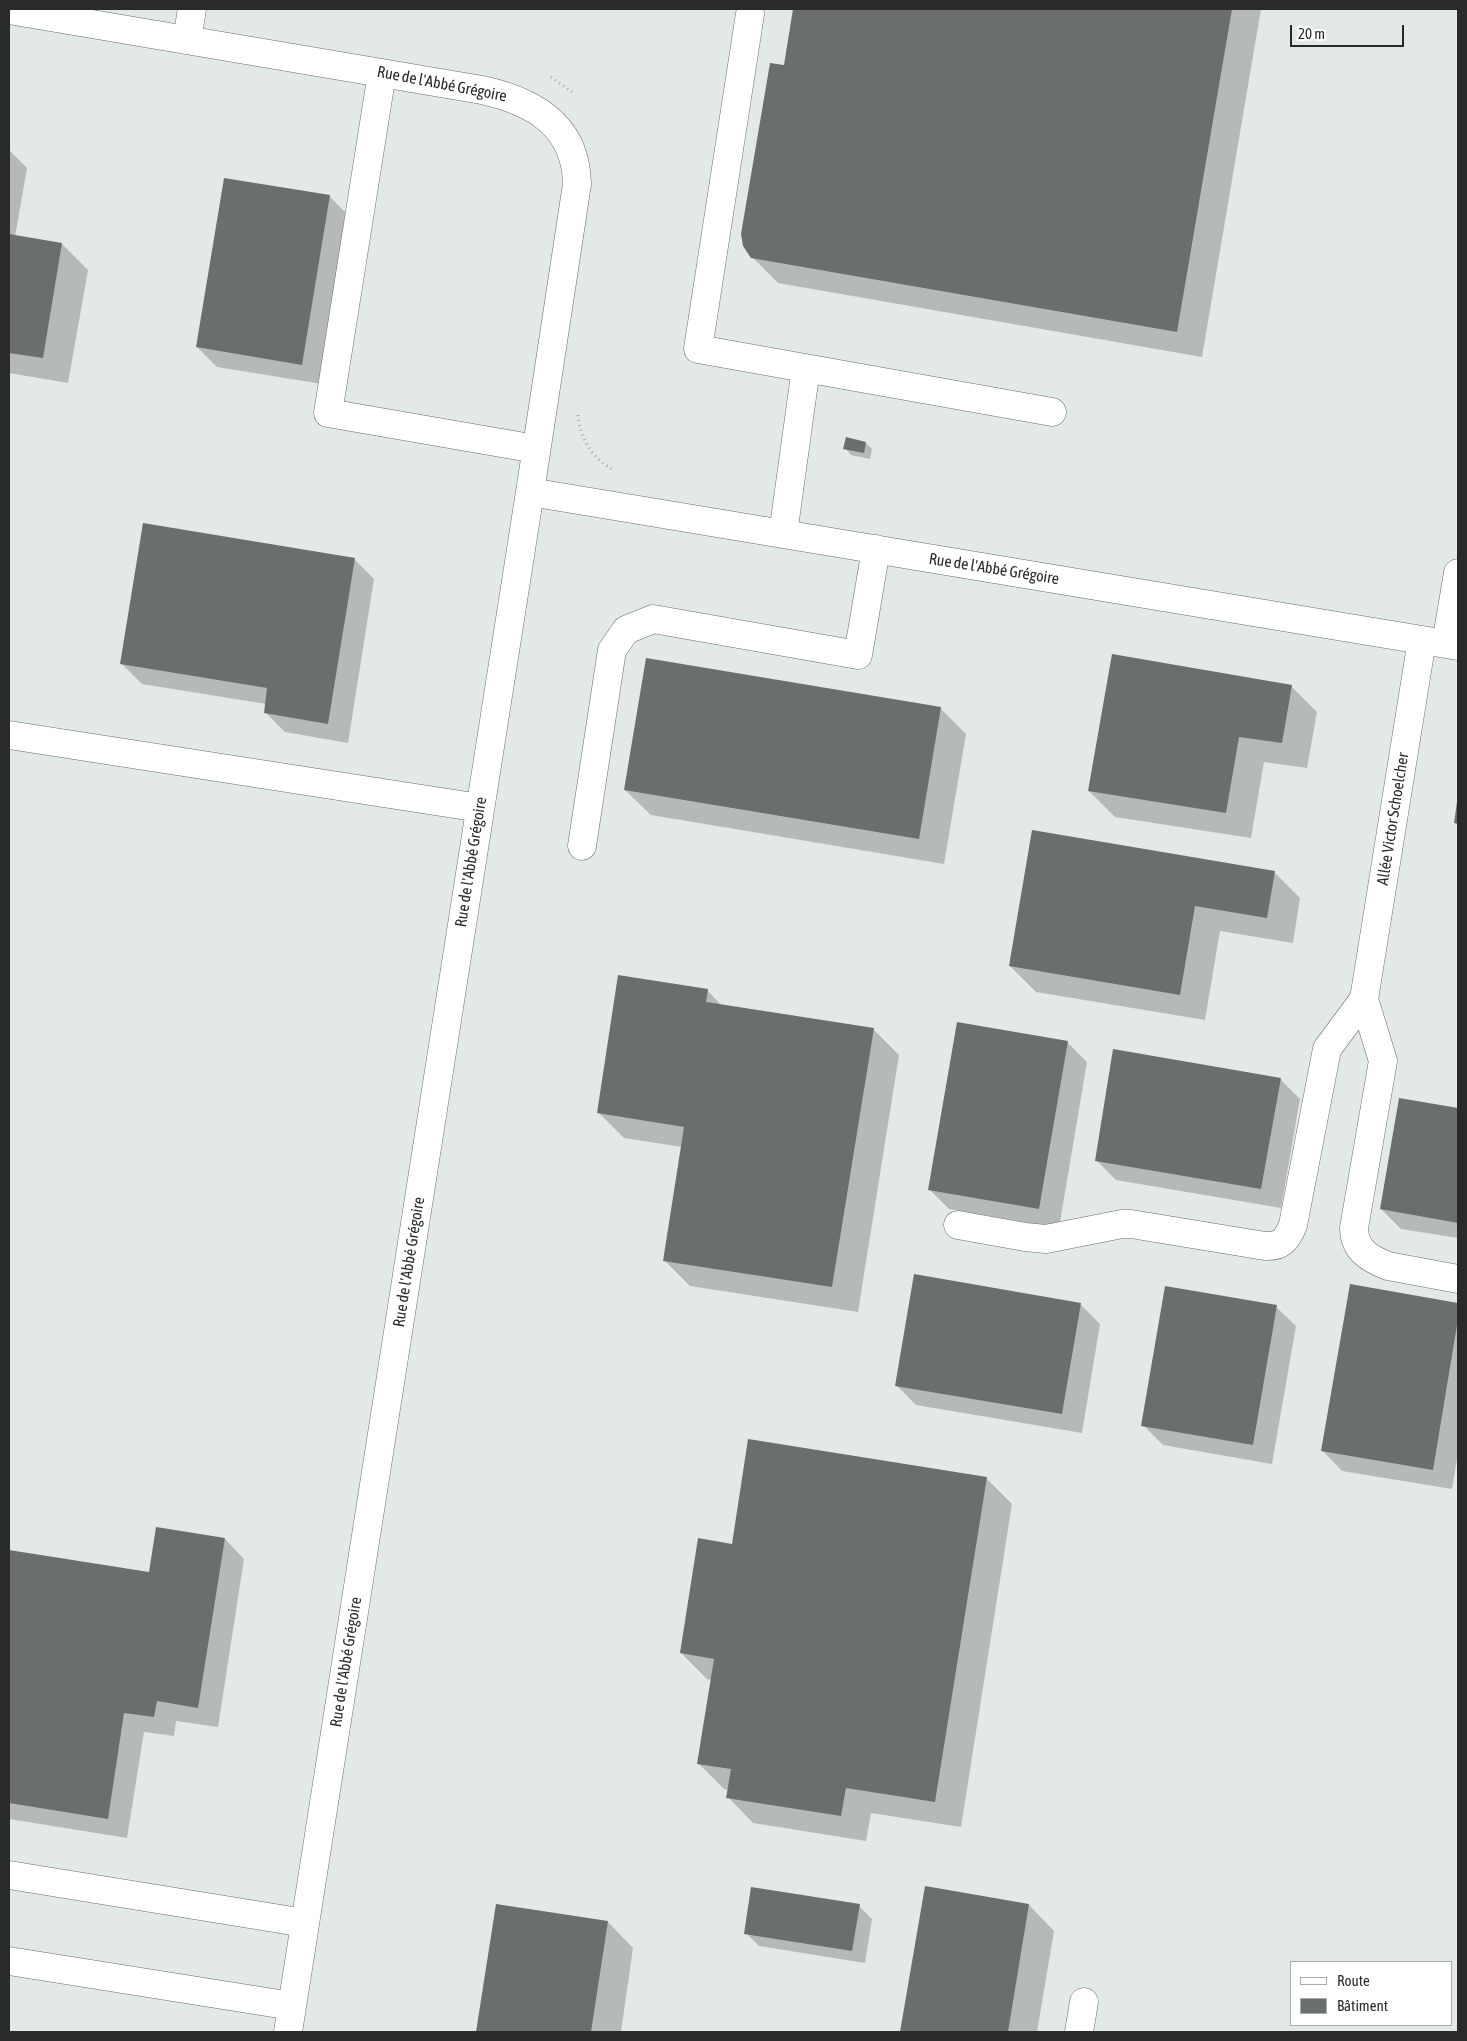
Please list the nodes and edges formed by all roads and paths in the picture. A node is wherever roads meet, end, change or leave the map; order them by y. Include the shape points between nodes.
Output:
1 (192, 9) edge
2 (9, 10) edge
3 (54, 13) edge
4 (750, 14) dead end
5 (186, 40) junction
6 (382, 73) junction
7 (806, 368) junction
8 (1052, 412) dead end
9 (536, 450) junction
10 (530, 492) junction
11 (783, 534) junction
12 (876, 549) junction
13 (1458, 572) edge
14 (1442, 643) edge
15 (9, 735) edge
16 (480, 808) junction
17 (582, 846) dead end
18 (1364, 999) junction
19 (958, 1226) dead end
20 (1458, 1279) edge
21 (9, 1875) edge
22 (305, 1923) junction
23 (9, 1961) edge
24 (1084, 2002) dead end
25 (292, 2006) junction
26 (288, 2032) edge
27 (1079, 2032) edge

1 - 5 street
2 - 3 street, Rue de l'Abbé Grégoire
3 - 5 street, Rue de l'Abbé Grégoire
4 - 7 street via 698,348
5 - 6 street, Rue de l'Abbé Grégoire
6 - 9 street, Rue de l'Abbé Grégoire via 516,99 544,114 565,138 572,153 577,167 576,201
6 - 9 street via 328,413
7 - 8 street
7 - 11 street
9 - 10 street, Rue de l'Abbé Grégoire
10 - 11 street, Rue de l'Abbé Grégoire
10 - 16 street, Rue de l'Abbé Grégoire
11 - 12 street, Rue de l'Abbé Grégoire
12 - 14 street, Rue de l'Abbé Grégoire
12 - 17 street via 858,655 653,619 626,630 612,650
13 - 14 street, Allée Victor Schoelcher
14 - 18 street, Allée Victor Schoelcher
15 - 16 street
16 - 22 street, Rue de l'Abbé Grégoire
18 - 19 street, Allée Victor Schoelcher via 1327,1049 1293,1225 1281,1244 1264,1246 1131,1224 1046,1239
18 - 20 street, Allée Victor Schoelcher via 1383,1061 1354,1237 1357,1245 1380,1263
21 - 22 street
22 - 25 street, Rue de l'Abbé Grégoire
23 - 25 street
24 - 27 street
25 - 26 street, Rue de l'Abbé Grégoire

